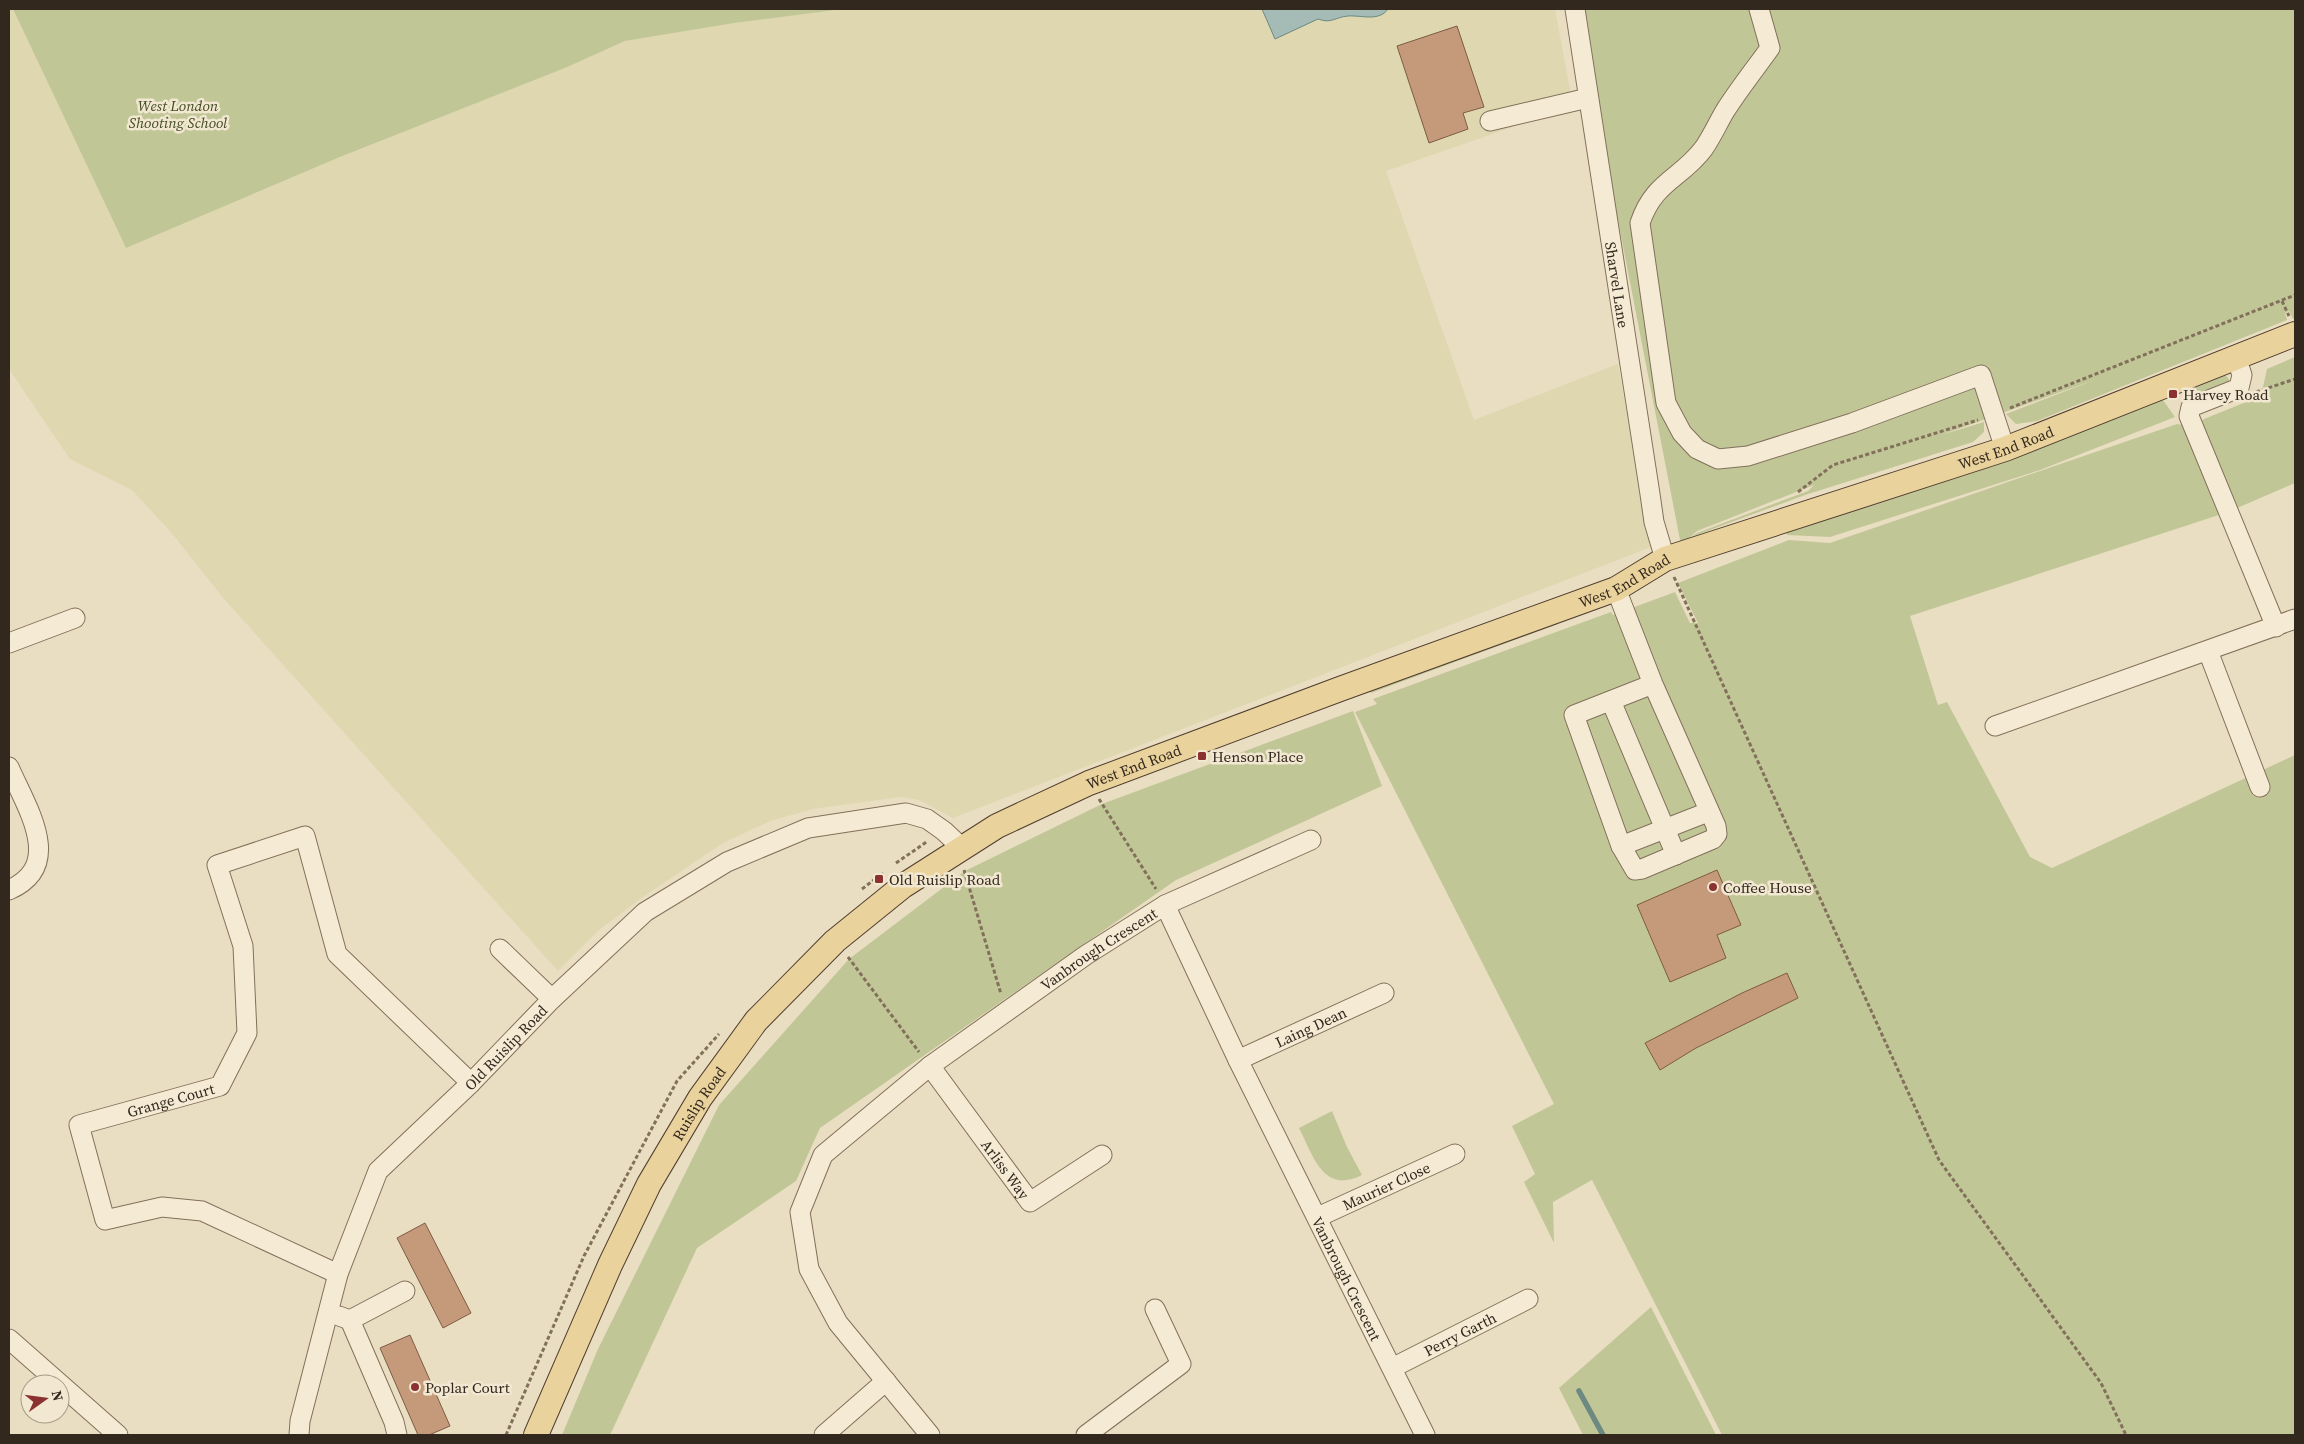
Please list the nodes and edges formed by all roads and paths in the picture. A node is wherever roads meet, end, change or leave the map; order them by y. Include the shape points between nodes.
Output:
1 (1575, 9) edge
2 (1759, 9) edge
3 (1588, 98) junction
4 (1490, 121) dead end
5 (2295, 296) edge
6 (2282, 301) junction
7 (2293, 327) edge
8 (2236, 357) junction
9 (2295, 379) edge
10 (2254, 392) dead end
11 (2011, 408) dead end
12 (1980, 419) dead end
13 (2005, 449) junction
14 (1791, 496) dead end
15 (1665, 559) junction
16 (1616, 588) junction
17 (75, 618) dead end
18 (2295, 619) edge
19 (2276, 627) junction
20 (9, 643) edge
21 (2208, 651) junction
22 (1653, 684) junction
23 (1611, 701) junction
24 (1995, 726) dead end
25 (9, 767) edge
26 (2260, 787) dead end
27 (1099, 799) dead end
28 (1708, 812) junction
29 (1665, 828) junction
30 (1311, 840) dead end
31 (1621, 846) junction
32 (1676, 855) junction
33 (966, 856) junction
34 (9, 890) edge
35 (1165, 905) junction
36 (500, 949) dead end
37 (848, 956) dead end
38 (1384, 993) dead end
39 (552, 999) junction
40 (1006, 1011) junction
41 (1238, 1060) junction
42 (930, 1066) junction
43 (471, 1083) junction
44 (1455, 1154) dead end
45 (1102, 1155) dead end
46 (1318, 1218) junction
47 (338, 1274) junction
48 (406, 1291) dead end
49 (1528, 1299) dead end
50 (1155, 1309) dead end
51 (328, 1312) junction
52 (350, 1320) junction
53 (9, 1339) edge
54 (1392, 1368) junction
55 (886, 1381) junction
56 (118, 1435) edge
57 (299, 1435) edge
58 (397, 1435) edge
59 (536, 1435) edge
60 (824, 1435) edge
61 (930, 1435) edge
62 (1086, 1435) edge
63 (1425, 1435) edge
64 (2126, 1435) edge

1 - 3 street, Sharvel Lane
2 - 13 street via 1770,48 1726,109 1704,148 1691,163 1661,186 1646,206 1640,223 1666,403 1682,433 1697,449 1718,459 1748,456 1852,423 1986,370
3 - 4 street
3 - 15 street, Sharvel Lane via 1651,504
5 - 6 path
6 - 7 path
6 - 11 path
7 - 8 main road, West End Road
8 - 13 main road, West End Road
8 - 19 street via 2242,375 2239,388 2191,407 2189,416
9 - 10 path
12 - 14 path via 1833,465
13 - 15 main road, West End Road
15 - 16 main road, West End Road
15 - 64 path via 1939,1160 2101,1383
16 - 22 street
16 - 33 main road, West End Road via 1089,783 997,826
17 - 20 street
18 - 19 street
19 - 21 street
21 - 24 street
21 - 26 street
22 - 23 street
22 - 28 street
23 - 29 street
23 - 31 street via 1574,715
25 - 34 street via 38,836 40,856 31,873 17,887
27 - 35 path
28 - 29 street
28 - 32 street via 1718,834
29 - 31 street
29 - 32 street
30 - 35 street
31 - 32 street via 1635,870
33 - 39 street, Old Ruislip Road via 944,831 927,820 906,813 808,828 727,862 645,912
33 - 40 path via 963,868
33 - 59 main road, Ruislip Road via 903,886 824,952 756,1021 700,1098 650,1184 610,1265
35 - 40 street, Vanbrough Crescent
35 - 41 street, Vanbrough Crescent
36 - 39 street
37 - 42 path
38 - 41 street, Laing Dean
39 - 43 street, Old Ruislip Road
40 - 42 street, Vanbrough Crescent
41 - 46 street, Vanbrough Crescent
42 - 45 street, Arliss Way via 1030,1202
42 - 55 street, Vanbrough Crescent via 823,1155 800,1212 809,1269 838,1323
43 - 47 street, Old Ruislip Road via 378,1171
43 - 47 street, Grange Court via 337,954 305,836 217,865 243,946 248,1033 220,1086 79,1125 106,1220 162,1206 202,1210
44 - 46 street, Maurier Close
46 - 54 street, Vanbrough Crescent
47 - 51 street, Old Ruislip Road
48 - 52 street
49 - 54 street, Perry Garth
50 - 62 street via 1181,1364
51 - 52 street
51 - 57 street, Old Ruislip Road
52 - 58 street
53 - 56 street
54 - 63 street, Vanbrough Crescent
55 - 60 street
55 - 61 street, Vanbrough Crescent

